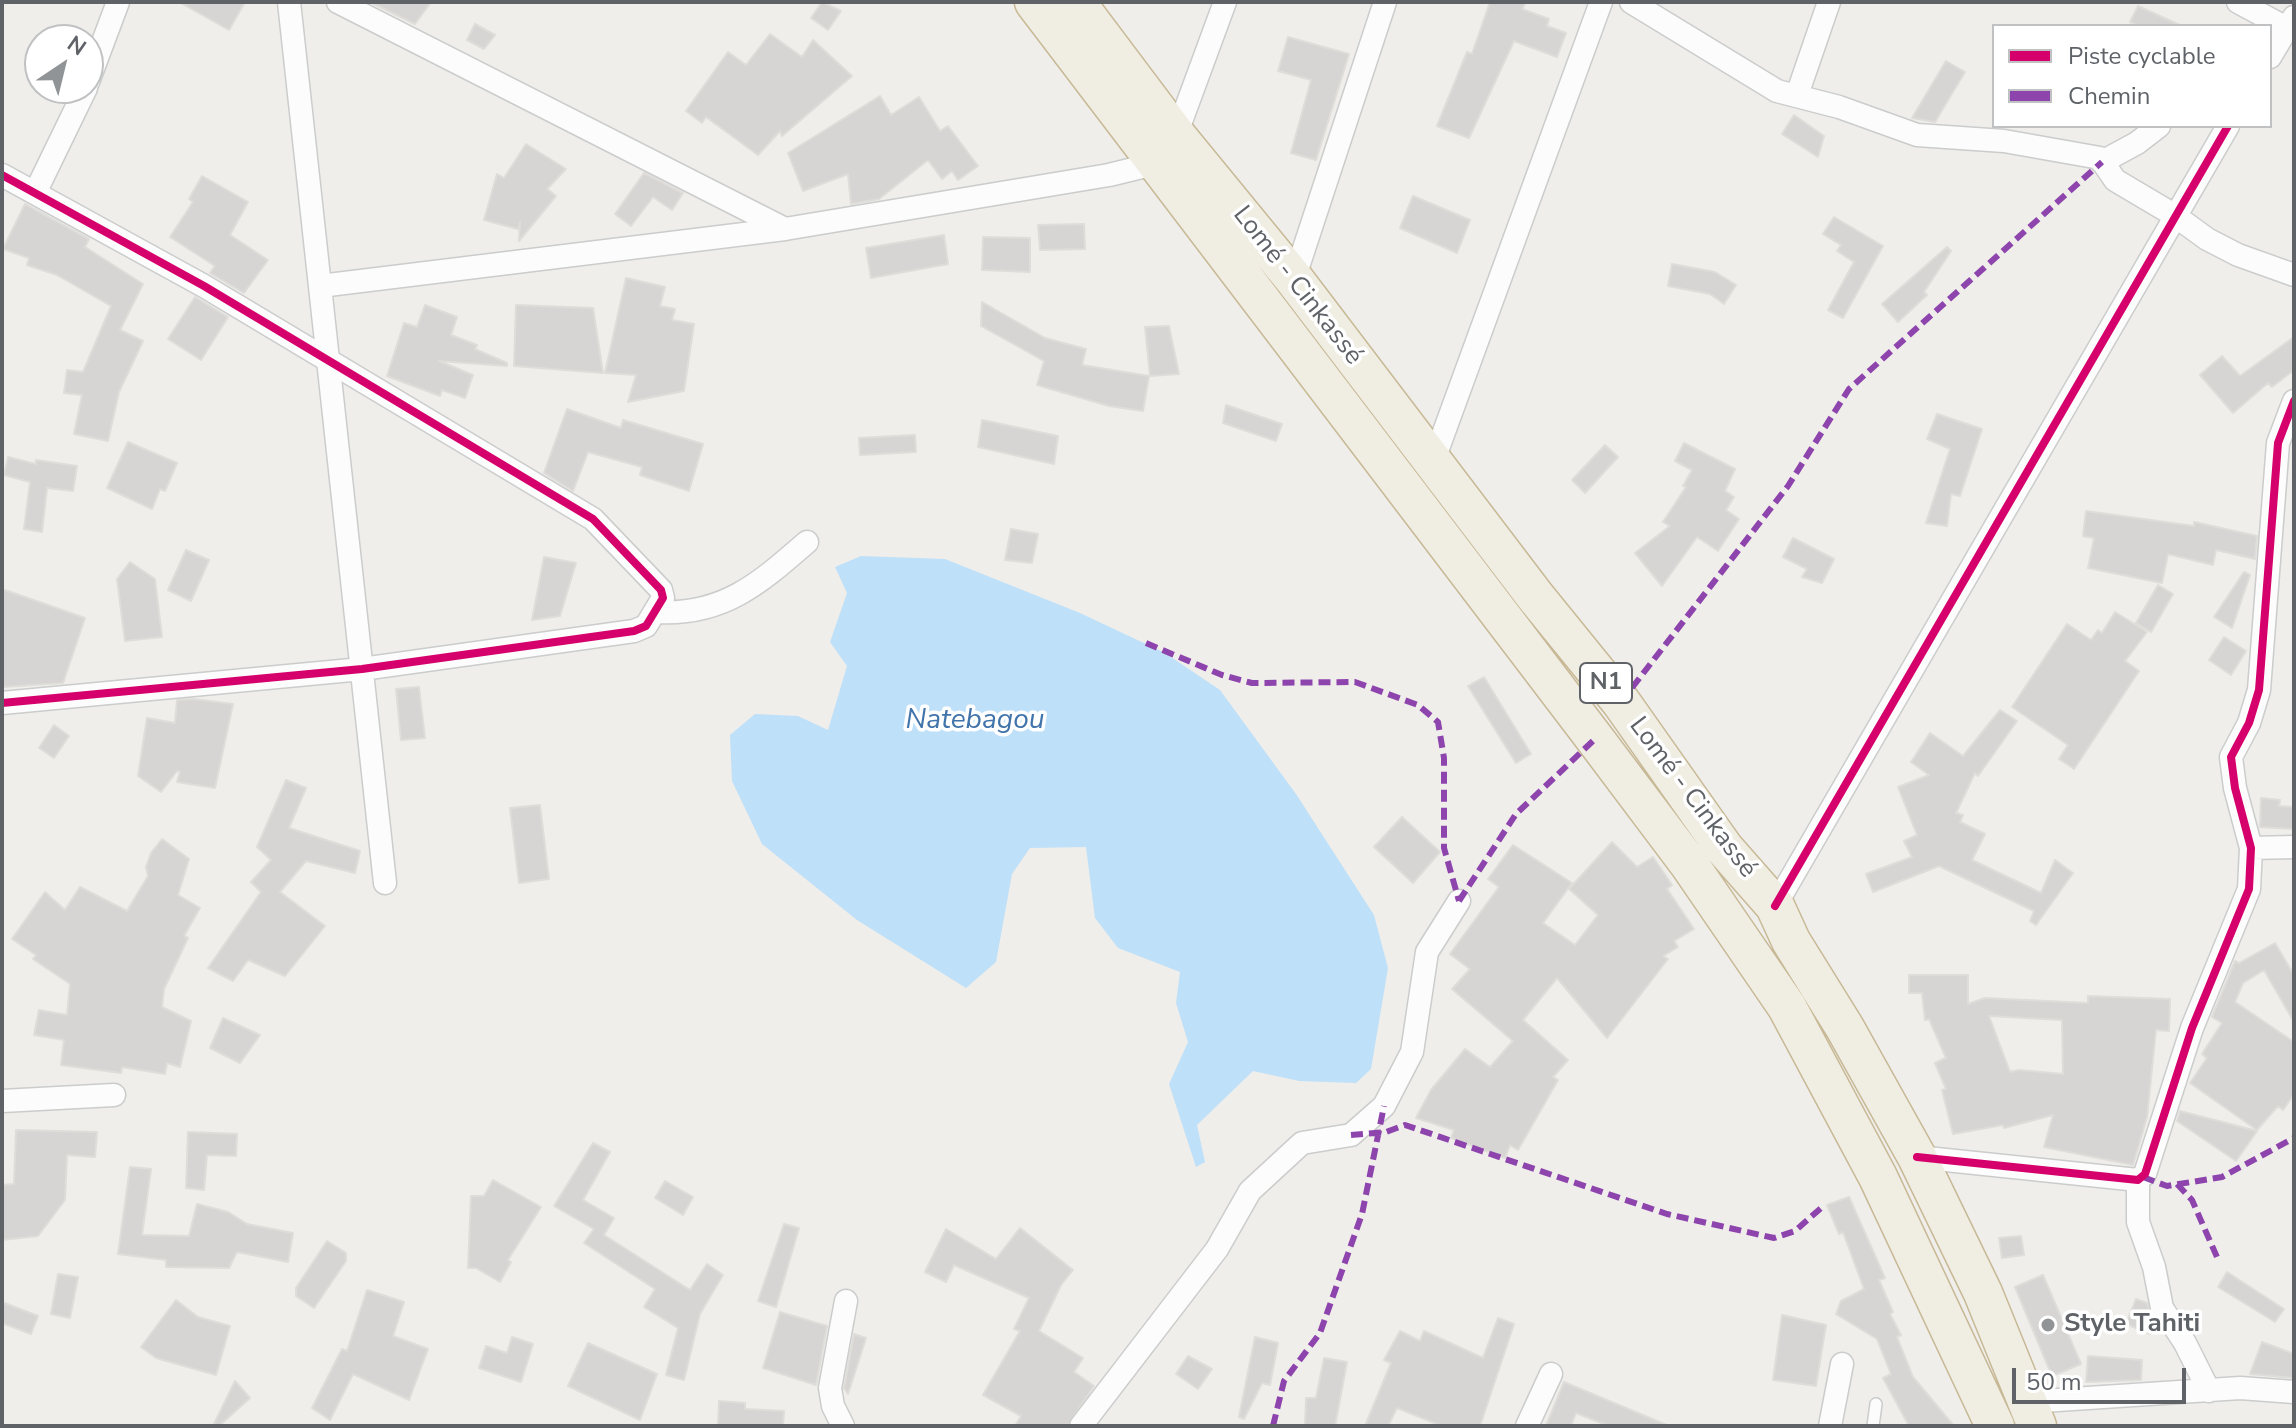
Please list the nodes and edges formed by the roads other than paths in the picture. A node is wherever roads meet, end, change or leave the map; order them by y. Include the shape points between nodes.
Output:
1 (118, 2) edge
2 (289, 2) edge
3 (338, 2) edge
4 (1034, 2) edge
5 (1076, 2) edge
6 (1225, 2) edge
7 (1385, 2) edge
8 (1601, 2) edge
9 (1631, 2) edge
10 (1829, 2) edge
11 (2238, 2) edge
12 (2286, 23) edge
13 (104, 39) edge
14 (2272, 53) edge
15 (1797, 95) junction
16 (78, 104) edge
17 (2156, 128) edge
18 (2227, 128) edge
19 (1165, 149) junction
20 (2102, 162) junction
21 (2, 175) edge
22 (35, 193) junction
23 (2174, 215) junction
24 (785, 229) junction
25 (2294, 275) edge
26 (1294, 279) junction
27 (320, 286) junction
28 (327, 361) junction
29 (2294, 401) edge
30 (1433, 462) junction
31 (807, 542) dead end
32 (657, 612) junction
33 (362, 669) junction
34 (2, 703) edge
35 (2294, 847) edge
36 (2251, 848) junction
37 (385, 883) dead end
38 (1459, 901) dead end
39 (1775, 906) junction
40 (114, 1095) dead end
41 (2, 1101) edge
42 (1917, 1157) junction
43 (2138, 1180) junction
44 (846, 1301) dead end
45 (1842, 1364) dead end
46 (1551, 1374) dead end
47 (2209, 1391) junction
48 (2294, 1392) edge
49 (1876, 1404) dead end
50 (2032, 1414) edge
51 (843, 1426) edge
52 (1081, 1426) edge
53 (1527, 1426) edge
54 (1830, 1426) edge
55 (1873, 1426) edge
56 (1995, 1426) edge

1 - 13 street
2 - 27 street
3 - 24 street
4 - 19 highway, Lomé - Cinkassé / N1
5 - 19 highway, Lomé - Cinkassé / N1
6 - 19 street
7 - 26 street
8 - 30 street
9 - 15 street via 1764,85
10 - 15 street
11 - 12 street
12 - 14 street
15 - 20 street via 1917,135 2004,141
16 - 22 street
17 - 20 street
18 - 23 street
19 - 24 street via 1109,175
19 - 26 highway, Lomé - Cinkassé / N1
19 - 56 highway, Lomé - Cinkassé / N1 via 1787,1007 1878,1177
20 - 23 street via 2115,180
21 - 22 street
22 - 28 street
23 - 25 street via 2228,250
23 - 39 street
24 - 27 street
26 - 30 highway, Lomé - Cinkassé / N1
27 - 28 street
28 - 32 street via 593,519 661,590
28 - 33 street
29 - 36 street via 2278,443 2259,690 2231,757
30 - 39 highway, Lomé - Cinkassé / N1 via 1621,702 1724,848
31 - 32 street via 752,589 685,614
32 - 33 street via 634,631
33 - 34 street
33 - 37 street
35 - 36 street
36 - 43 street via 2249,889 2192,1028 2145,1174
38 - 52 street via 1427,952 1412,1052 1384,1106 1351,1135 1302,1143 1250,1191 1217,1249
39 - 42 highway, Lomé - Cinkassé / N1
40 - 41 street
42 - 43 street
42 - 50 highway, Lomé - Cinkassé / N1 via 1983,1293
43 - 47 street via 2138,1222 2162,1308
44 - 51 street via 830,1388
45 - 54 street
46 - 53 street
47 - 48 street
47 - 50 street
49 - 55 lane

